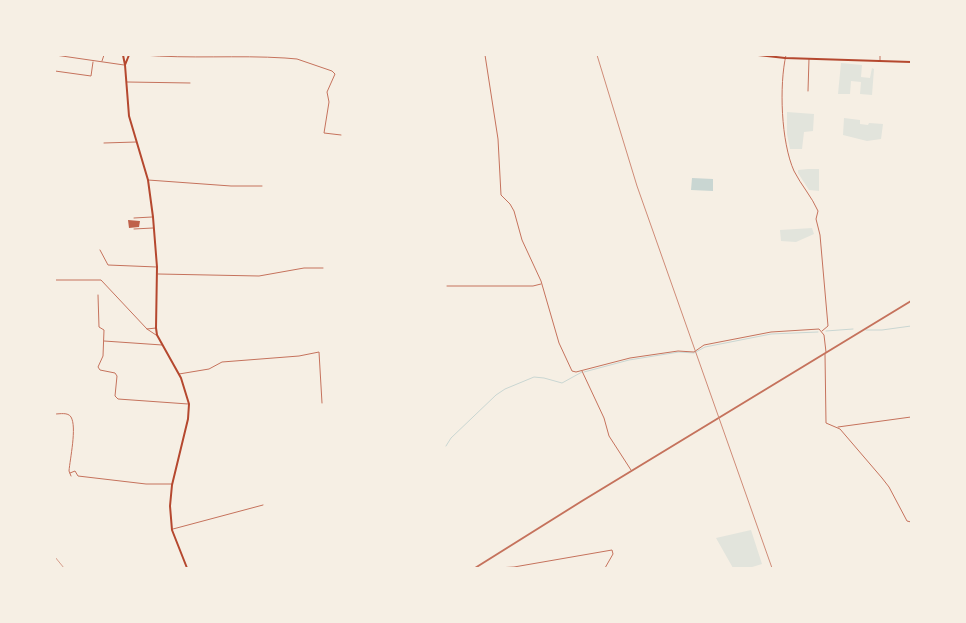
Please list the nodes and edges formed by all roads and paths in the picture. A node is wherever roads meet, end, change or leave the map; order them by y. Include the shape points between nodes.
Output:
1 (55, 55) edge
2 (104, 55) edge
3 (126, 55) edge
4 (142, 55) edge
5 (485, 55) edge
6 (758, 55) edge
7 (880, 55) edge
8 (786, 56) edge
9 (809, 59) junction
10 (93, 61) junction
11 (880, 61) junction
12 (102, 62) junction
13 (911, 62) edge
14 (125, 65) junction
15 (55, 71) edge
16 (126, 82) junction
17 (190, 83) dead end
18 (808, 91) dead end
19 (341, 135) dead end
20 (136, 142) junction
21 (104, 143) dead end
22 (148, 180) junction
23 (262, 186) dead end
24 (153, 217) junction
25 (134, 218) dead end
26 (154, 228) junction
27 (134, 229) dead end
28 (100, 250) dead end
29 (158, 267) junction
30 (323, 268) dead end
31 (158, 274) junction
32 (55, 280) edge
33 (542, 283) junction
34 (447, 286) dead end
35 (98, 295) dead end
36 (911, 301) edge
37 (156, 328) junction
38 (147, 329) junction
39 (822, 331) junction
40 (157, 335) junction
41 (103, 341) junction
42 (162, 345) junction
43 (825, 353) junction
44 (582, 370) junction
45 (179, 374) junction
46 (322, 403) dead end
47 (189, 404) junction
48 (55, 414) edge
49 (911, 416) edge
50 (837, 427) junction
51 (632, 471) junction
52 (172, 484) junction
53 (263, 505) dead end
54 (911, 522) edge
55 (172, 530) junction
56 (55, 557) edge
57 (64, 568) edge
58 (187, 568) edge
59 (475, 568) edge
60 (497, 568) edge
61 (605, 568) edge

1 - 10 street
2 - 12 street
3 - 14 main road
3 - 14 main road
4 - 19 street via 297,59 332,71 324,133
5 - 33 street via 498,139 501,195 514,211 522,240
6 - 8 main road
7 - 11 street
8 - 9 main road
8 - 39 street via 781,89 790,160 818,211 816,219 828,326
9 - 11 main road
9 - 18 street
10 - 12 street
10 - 15 street via 91,76
11 - 13 main road
12 - 14 street
14 - 16 main road
16 - 17 street
16 - 20 main road via 129,116
20 - 21 street
20 - 22 main road
22 - 23 street
22 - 24 main road
24 - 25 street
24 - 26 main road
26 - 27 street
26 - 29 main road
28 - 29 street via 108,265
29 - 31 main road
30 - 31 street via 259,276
31 - 37 main road
32 - 38 street via 101,280
33 - 34 street via 534,286
33 - 44 street via 567,363 573,372
35 - 41 street
36 - 43 street
37 - 38 street
37 - 40 main road
38 - 40 street
39 - 43 street
39 - 44 street via 771,332 704,345 694,352 678,350
40 - 42 main road
41 - 42 street
41 - 47 street via 103,356 98,367 118,376 115,396
42 - 45 main road
43 - 50 street via 826,422
43 - 51 street
44 - 51 street via 609,436
45 - 46 street via 209,369 222,362 319,352
45 - 47 main road
47 - 52 main road via 187,428
48 - 52 street via 71,417 70,474 75,471 78,476
49 - 50 street
50 - 54 street via 882,478 905,518
51 - 59 street
52 - 55 main road
53 - 55 street
55 - 58 main road
56 - 57 path
60 - 61 street via 612,550

